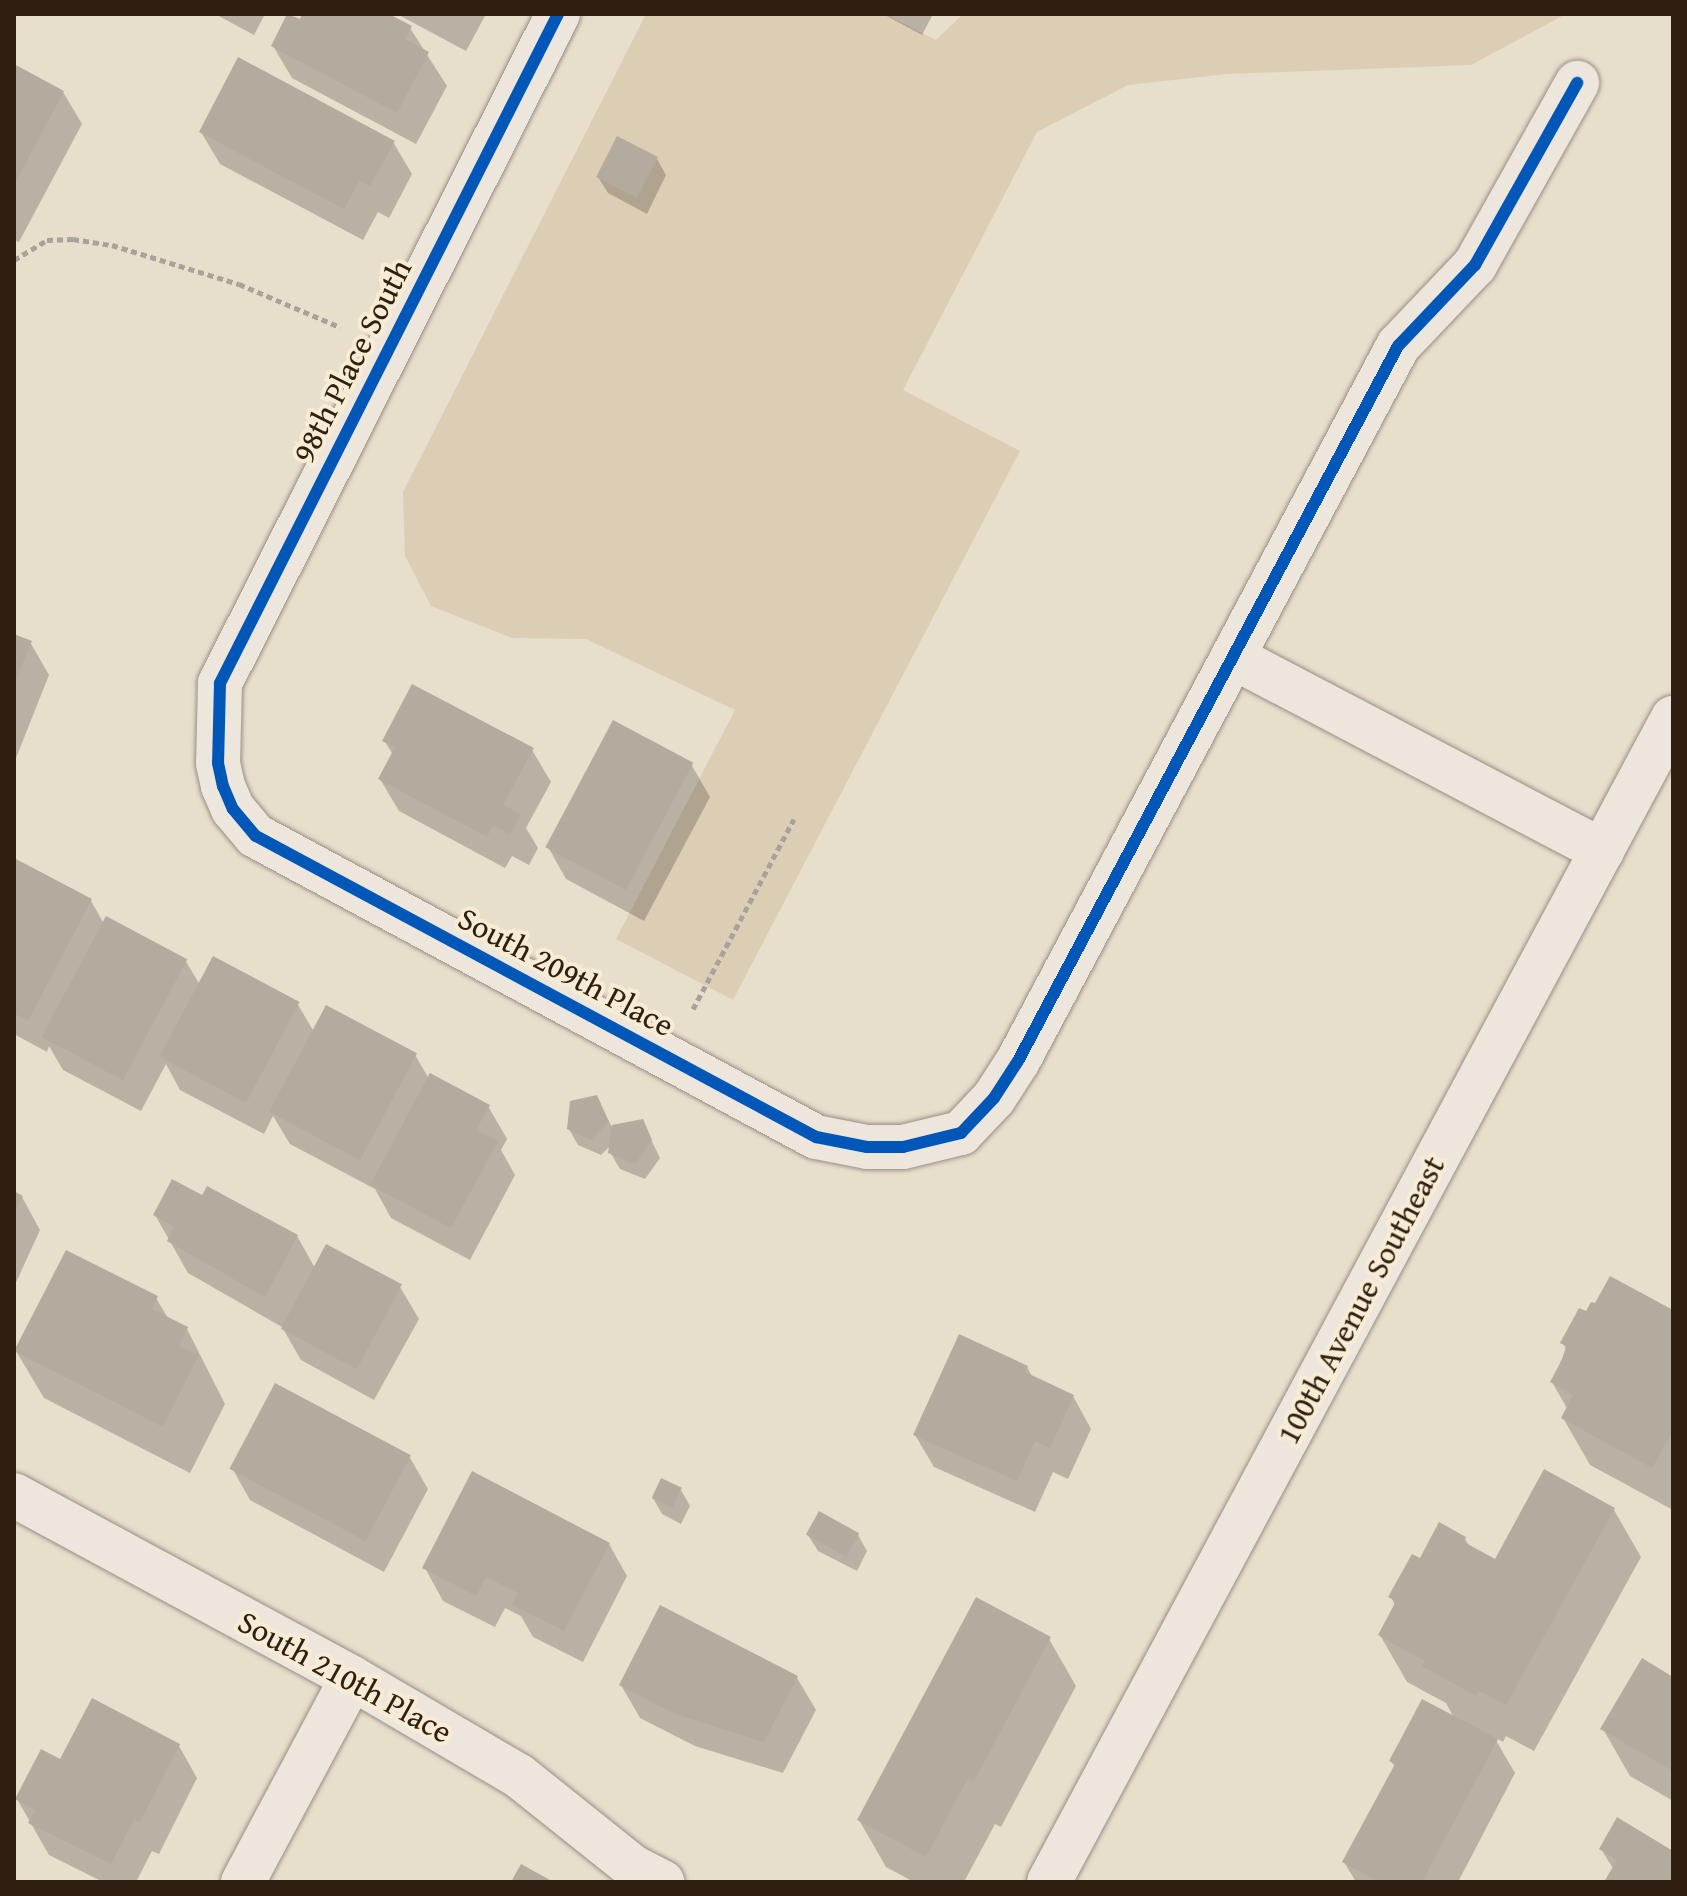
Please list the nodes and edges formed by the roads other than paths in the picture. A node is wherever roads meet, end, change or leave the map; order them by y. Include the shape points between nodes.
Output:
1 (558, 14) edge
2 (1577, 83) dead end
3 (1233, 657) junction
4 (1673, 718) edge
5 (219, 738) joint
6 (1602, 851) junction
7 (14, 1495) edge
8 (352, 1678) junction
9 (243, 1882) edge
10 (662, 1882) edge
11 (1049, 1882) edge

1 - 5 street, 98th Place South via 220,683
2 - 3 street via 1475,265 1398,346
3 - 5 street, South 209th Place via 994,1098 961,1133 903,1147 867,1147 816,1137 256,836 233,809 223,786
3 - 6 street
4 - 6 street, 100th Avenue Southeast
6 - 11 street, 100th Avenue Southeast
7 - 8 street, South 210th Place
8 - 9 street
8 - 10 street, South 210th Place via 519,1776 633,1867

